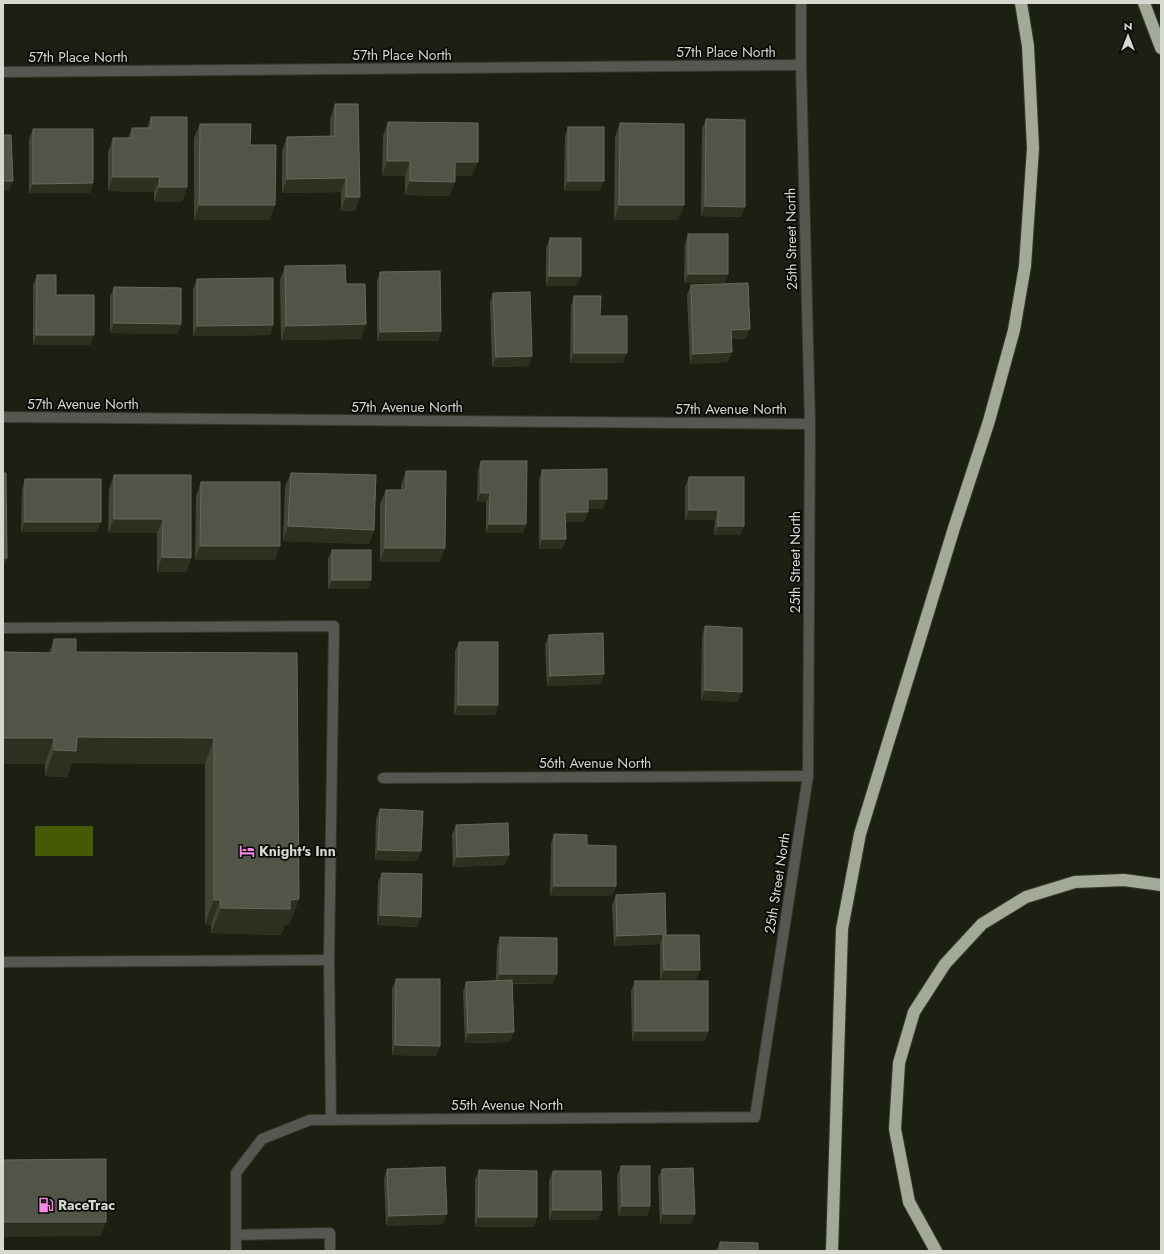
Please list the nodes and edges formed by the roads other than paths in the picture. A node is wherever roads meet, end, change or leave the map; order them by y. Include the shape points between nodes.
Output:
1 (801, 3) edge
2 (1021, 3) edge
3 (1144, 3) edge
4 (1161, 48) edge
5 (801, 65) junction
6 (3, 72) edge
7 (3, 417) edge
8 (810, 424) junction
9 (3, 628) edge
10 (808, 776) junction
11 (382, 778) dead end
12 (1161, 885) edge
13 (329, 960) junction
14 (3, 962) edge
15 (755, 1117) joint
16 (331, 1120) junction
17 (236, 1235) junction
18 (236, 1251) edge
19 (330, 1251) edge
20 (832, 1251) edge
21 (936, 1251) edge

1 - 5 street, 25th Street North
2 - 20 highway via 1028,46 1033,148 1025,266 1014,330 990,421 952,535 860,834 842,929
3 - 4 highway
5 - 6 street, 57th Place North
5 - 8 street, 25th Street North
7 - 8 street, 57th Avenue North
8 - 10 street, 25th Street North
9 - 13 street via 334,626
10 - 11 street, 56th Avenue North
10 - 15 street, 25th Street North
12 - 21 highway via 1124,880 1075,882 1026,897 982,924 945,964 914,1012 899,1063 895,1130 909,1202
13 - 14 street
13 - 16 street
15 - 16 street, 55th Avenue North
16 - 17 street, 55th Avenue North via 310,1120 262,1139 236,1172
17 - 18 street
17 - 19 street via 330,1233

